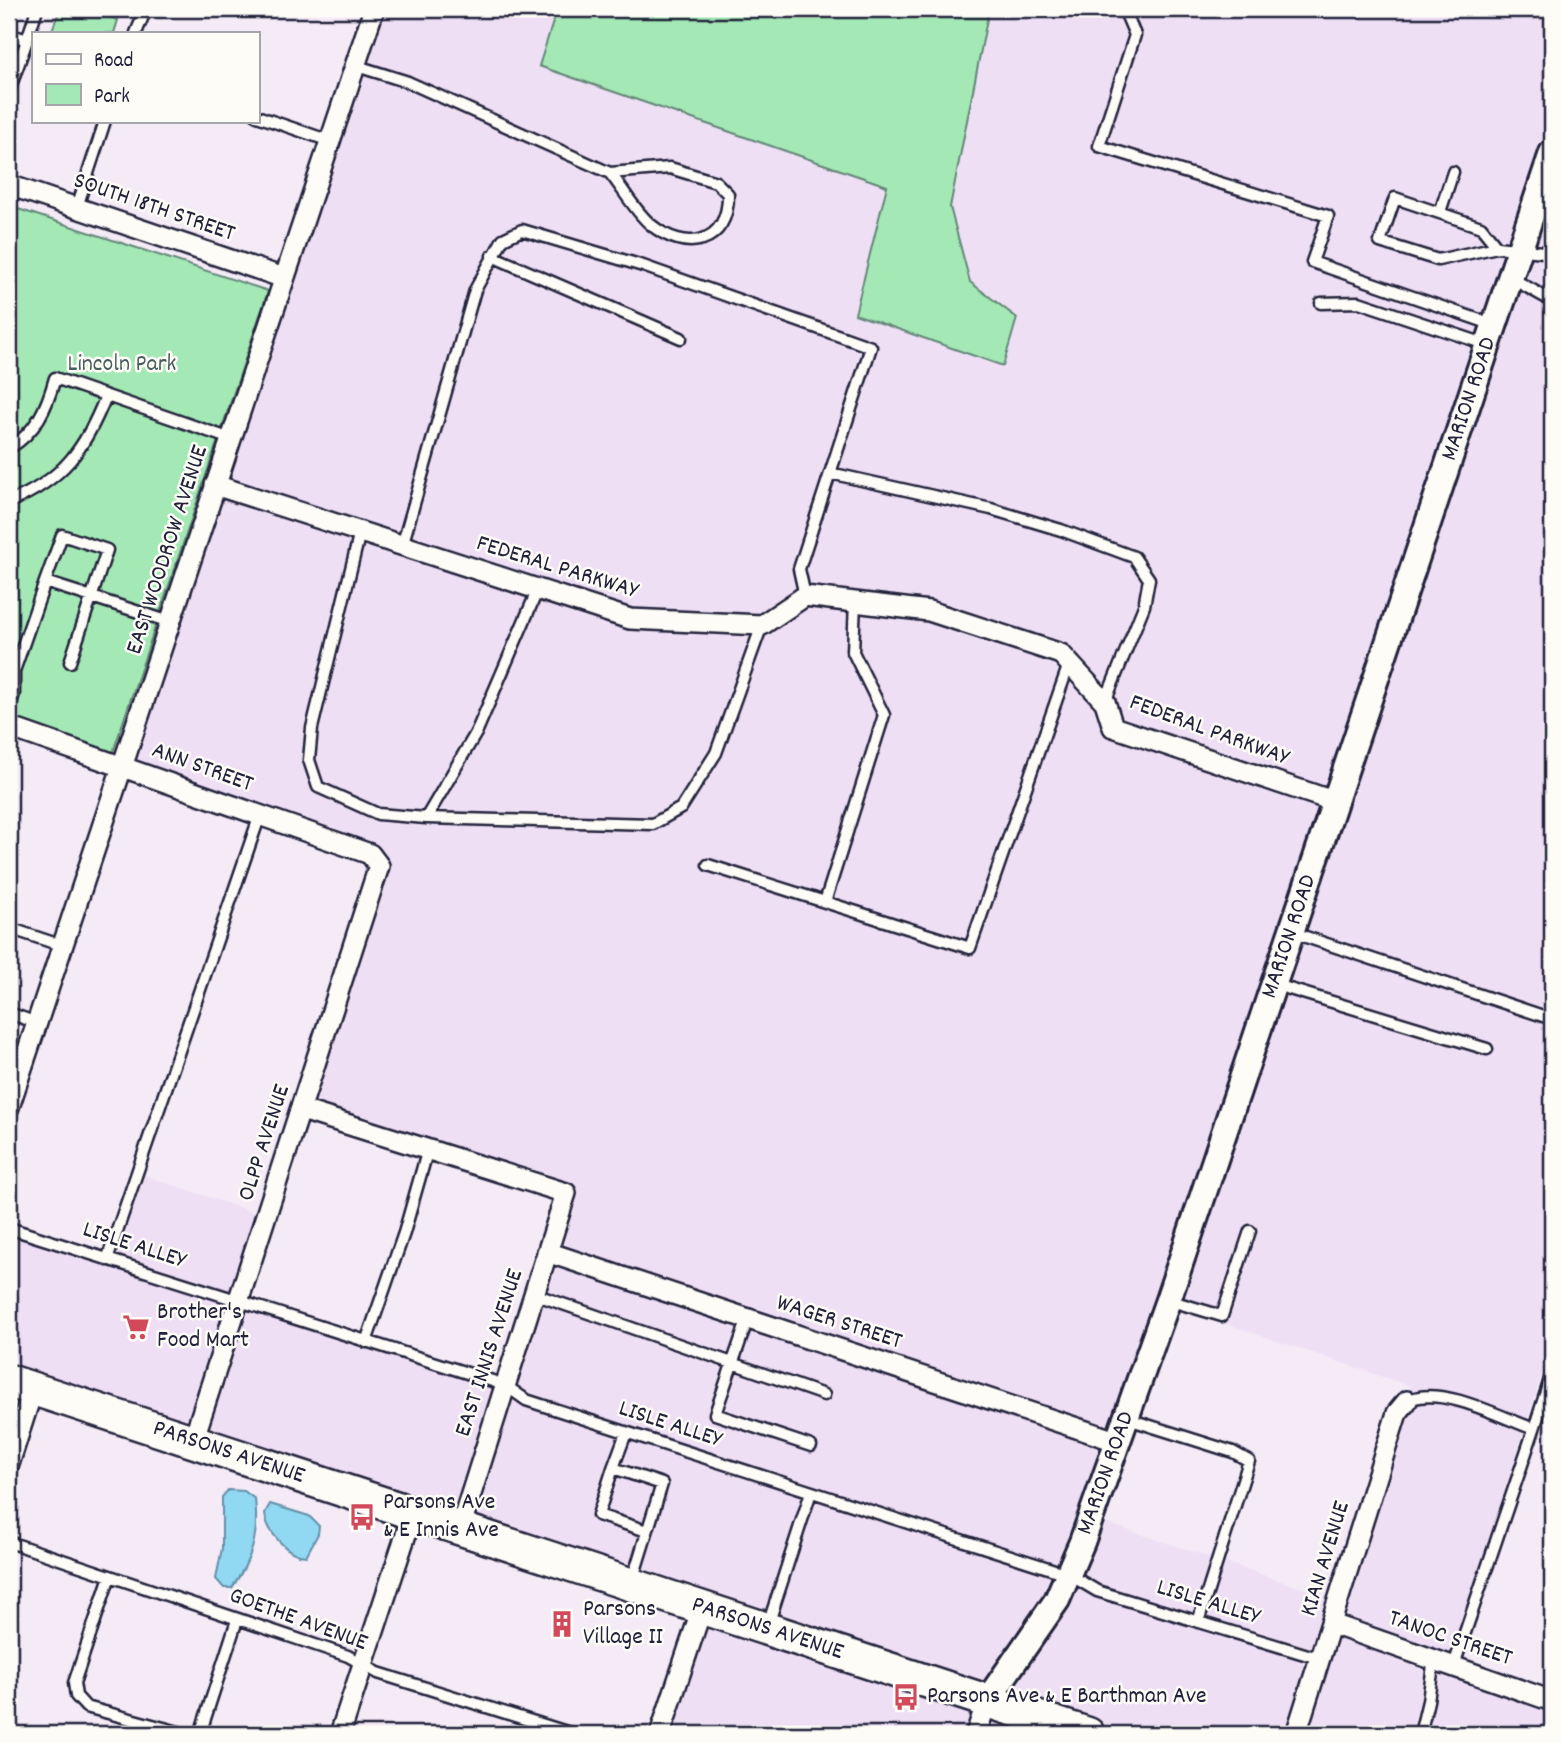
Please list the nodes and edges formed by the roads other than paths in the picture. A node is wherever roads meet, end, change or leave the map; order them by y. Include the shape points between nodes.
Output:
1 (37, 9) edge
2 (146, 9) edge
3 (374, 9) edge
4 (1124, 9) edge
5 (136, 32) edge
6 (9, 34) edge
7 (27, 40) junction
8 (357, 65) junction
9 (9, 90) edge
10 (259, 117) edge
11 (105, 122) edge
12 (330, 141) junction
13 (1552, 153) edge
14 (610, 173) junction
15 (1453, 173) dead end
16 (9, 184) edge
17 (77, 208) junction
18 (1440, 212) junction
19 (1508, 248) junction
20 (1552, 253) edge
21 (492, 256) junction
22 (284, 278) junction
23 (1511, 278) junction
24 (1552, 301) edge
25 (1321, 303) dead end
26 (1492, 335) junction
27 (681, 338) dead end
28 (106, 396) junction
29 (231, 439) junction
30 (9, 448) edge
31 (830, 472) junction
32 (215, 485) junction
33 (9, 502) edge
34 (360, 532) junction
35 (402, 546) junction
36 (45, 582) junction
37 (538, 589) junction
38 (805, 596) junction
39 (92, 597) junction
40 (855, 601) junction
41 (170, 622) junction
42 (762, 625) junction
43 (70, 662) dead end
44 (1069, 664) junction
45 (1105, 702) junction
46 (9, 710) edge
47 (9, 727) edge
48 (123, 766) junction
49 (1333, 801) junction
50 (260, 815) junction
51 (426, 818) junction
52 (376, 860) joint
53 (708, 865) dead end
54 (825, 902) junction
55 (9, 928) edge
56 (1290, 932) junction
57 (62, 946) junction
58 (1273, 984) junction
59 (9, 1013) edge
60 (1552, 1019) edge
61 (37, 1023) junction
62 (1488, 1049) dead end
63 (9, 1107) edge
64 (302, 1110) junction
65 (428, 1149) junction
66 (9, 1228) edge
67 (1250, 1231) dead end
68 (547, 1252) junction
69 (107, 1260) junction
70 (534, 1294) junction
71 (1168, 1300) junction
72 (238, 1302) junction
73 (748, 1318) junction
74 (366, 1342) junction
75 (732, 1362) junction
76 (1552, 1373) edge
77 (21, 1385) edge
78 (505, 1385) junction
79 (824, 1395) dead end
80 (1407, 1401) joint
81 (1120, 1429) junction
82 (1534, 1429) junction
83 (626, 1433) junction
84 (193, 1441) junction
85 (811, 1446) dead end
86 (9, 1464) edge
87 (614, 1468) junction
88 (811, 1492) junction
89 (413, 1513) junction
90 (460, 1529) junction
91 (647, 1531) junction
92 (9, 1542) edge
93 (1070, 1575) junction
94 (110, 1576) junction
95 (631, 1585) junction
96 (702, 1608) junction
97 (237, 1620) junction
98 (1198, 1622) junction
99 (1332, 1624) junction
100 (767, 1629) junction
101 (1434, 1658) junction
102 (1321, 1659) junction
103 (363, 1664) junction
104 (1454, 1665) junction
105 (987, 1701) junction
106 (1552, 1701) edge
107 (186, 1734) edge
108 (200, 1734) edge
109 (340, 1734) edge
110 (573, 1734) edge
111 (660, 1734) edge
112 (976, 1734) edge
113 (1088, 1734) edge
114 (1296, 1734) edge
115 (1420, 1734) edge

1 - 7 lane
2 - 5 lane
3 - 8 street, EAST WOODROW AVENUE
4 - 26 lane via 1135,35 1099,146 1328,216 1312,262
6 - 7 lane
7 - 9 lane
8 - 12 street, EAST WOODROW AVENUE
8 - 14 lane via 408,82
10 - 12 lane
11 - 17 lane
12 - 22 street, EAST WOODROW AVENUE
13 - 19 street, MARION ROAD
14 - 14 lane via 670,168 703,177 728,194 728,212 719,232 700,240 679,239 651,224
15 - 18 lane
16 - 17 street, SOUTH 18TH STREET
17 - 22 street, SOUTH 18TH STREET
18 - 19 lane via 1481,227
18 - 19 lane via 1395,198 1380,242 1438,260
19 - 20 lane
19 - 23 street, MARION ROAD
21 - 27 lane
21 - 31 lane via 503,239 522,230 643,266 871,347
21 - 35 lane via 475,290 456,351
22 - 29 street, EAST WOODROW AVENUE
23 - 24 lane
23 - 26 street, MARION ROAD
25 - 26 lane via 1359,302
26 - 49 street, MARION ROAD
28 - 29 lane
28 - 30 lane via 55,378 41,416
28 - 33 lane via 91,431 64,471
29 - 32 street, EAST WOODROW AVENUE
31 - 38 lane via 799,569
31 - 45 lane via 991,509 1134,557 1149,579 1144,606
32 - 34 street, FEDERAL PARKWAY
32 - 41 street, EAST WOODROW AVENUE
34 - 35 street, FEDERAL PARKWAY
34 - 51 lane via 312,728 309,760 318,787 377,814
35 - 37 street, FEDERAL PARKWAY
36 - 39 lane
36 - 39 lane via 61,535 107,550
36 - 46 lane via 14,671
37 - 42 street, FEDERAL PARKWAY via 630,619
37 - 51 lane via 476,733
38 - 40 street, FEDERAL PARKWAY
38 - 42 street
39 - 41 lane
39 - 43 lane
40 - 44 street, FEDERAL PARKWAY via 929,611 1061,654
40 - 54 lane via 853,652 884,715
41 - 48 street, EAST WOODROW AVENUE
42 - 51 lane via 716,753 681,808 653,824
44 - 45 street, FEDERAL PARKWAY
44 - 54 lane via 970,948
45 - 49 street, FEDERAL PARKWAY via 1113,727
47 - 48 street, ANN STREET
48 - 50 street, ANN STREET
48 - 57 street, EAST WOODROW AVENUE
49 - 56 street, MARION ROAD
50 - 52 street, ANN STREET
50 - 69 lane
52 - 64 street, OLPP AVENUE via 378,873
53 - 54 lane
55 - 57 lane
56 - 58 street, MARION ROAD
56 - 60 lane
57 - 61 street, EAST WOODROW AVENUE
58 - 62 lane
58 - 71 street, MARION ROAD
59 - 61 lane
61 - 63 street, EAST WOODROW AVENUE
64 - 65 street
64 - 72 street, OLPP AVENUE
65 - 68 street, EAST INNIS AVENUE via 566,1193
65 - 74 lane
66 - 69 lane, LISLE ALLEY
67 - 71 lane via 1222,1316
68 - 70 street, EAST INNIS AVENUE
68 - 73 street, WAGER STREET
69 - 72 lane, LISLE ALLEY
70 - 75 lane
70 - 78 street, EAST INNIS AVENUE
71 - 81 street, MARION ROAD
72 - 74 lane, LISLE ALLEY
72 - 84 street, OLPP AVENUE
73 - 75 lane
73 - 81 street, WAGER STREET
74 - 78 lane, LISLE ALLEY
75 - 79 lane
75 - 85 lane via 715,1414
76 - 82 lane
77 - 84 main road, PARSONS AVENUE
77 - 86 street
78 - 83 lane, LISLE ALLEY via 526,1400
78 - 90 street, EAST INNIS AVENUE
80 - 82 lane via 1420,1394 1444,1396
80 - 99 street, KIAN AVENUE via 1397,1413
81 - 93 street, MARION ROAD
81 - 98 lane via 1233,1452 1249,1461
82 - 104 lane
83 - 87 lane
83 - 88 lane, LISLE ALLEY
84 - 89 main road, PARSONS AVENUE
87 - 91 lane via 662,1484
87 - 91 lane via 598,1515
88 - 93 lane, LISLE ALLEY
88 - 100 lane
89 - 90 main road, PARSONS AVENUE
89 - 103 street
90 - 95 main road, PARSONS AVENUE
91 - 95 lane
92 - 94 lane, GOETHE AVENUE
93 - 98 lane, LISLE ALLEY via 1097,1591
93 - 105 street, MARION ROAD
94 - 97 lane, GOETHE AVENUE
94 - 107 lane via 74,1682 76,1696 86,1707
95 - 96 main road, PARSONS AVENUE
96 - 100 main road, PARSONS AVENUE
96 - 111 street
97 - 103 lane, GOETHE AVENUE
97 - 108 lane
98 - 102 lane, LISLE ALLEY
99 - 101 street, TANOC STREET
99 - 102 street, KIAN AVENUE
100 - 105 main road, PARSONS AVENUE
101 - 104 street, TANOC STREET
101 - 115 lane
102 - 114 street, KIAN AVENUE
103 - 109 street
103 - 110 lane, GOETHE AVENUE
104 - 106 street, TANOC STREET
105 - 112 street
105 - 113 main road, PARSONS AVENUE

